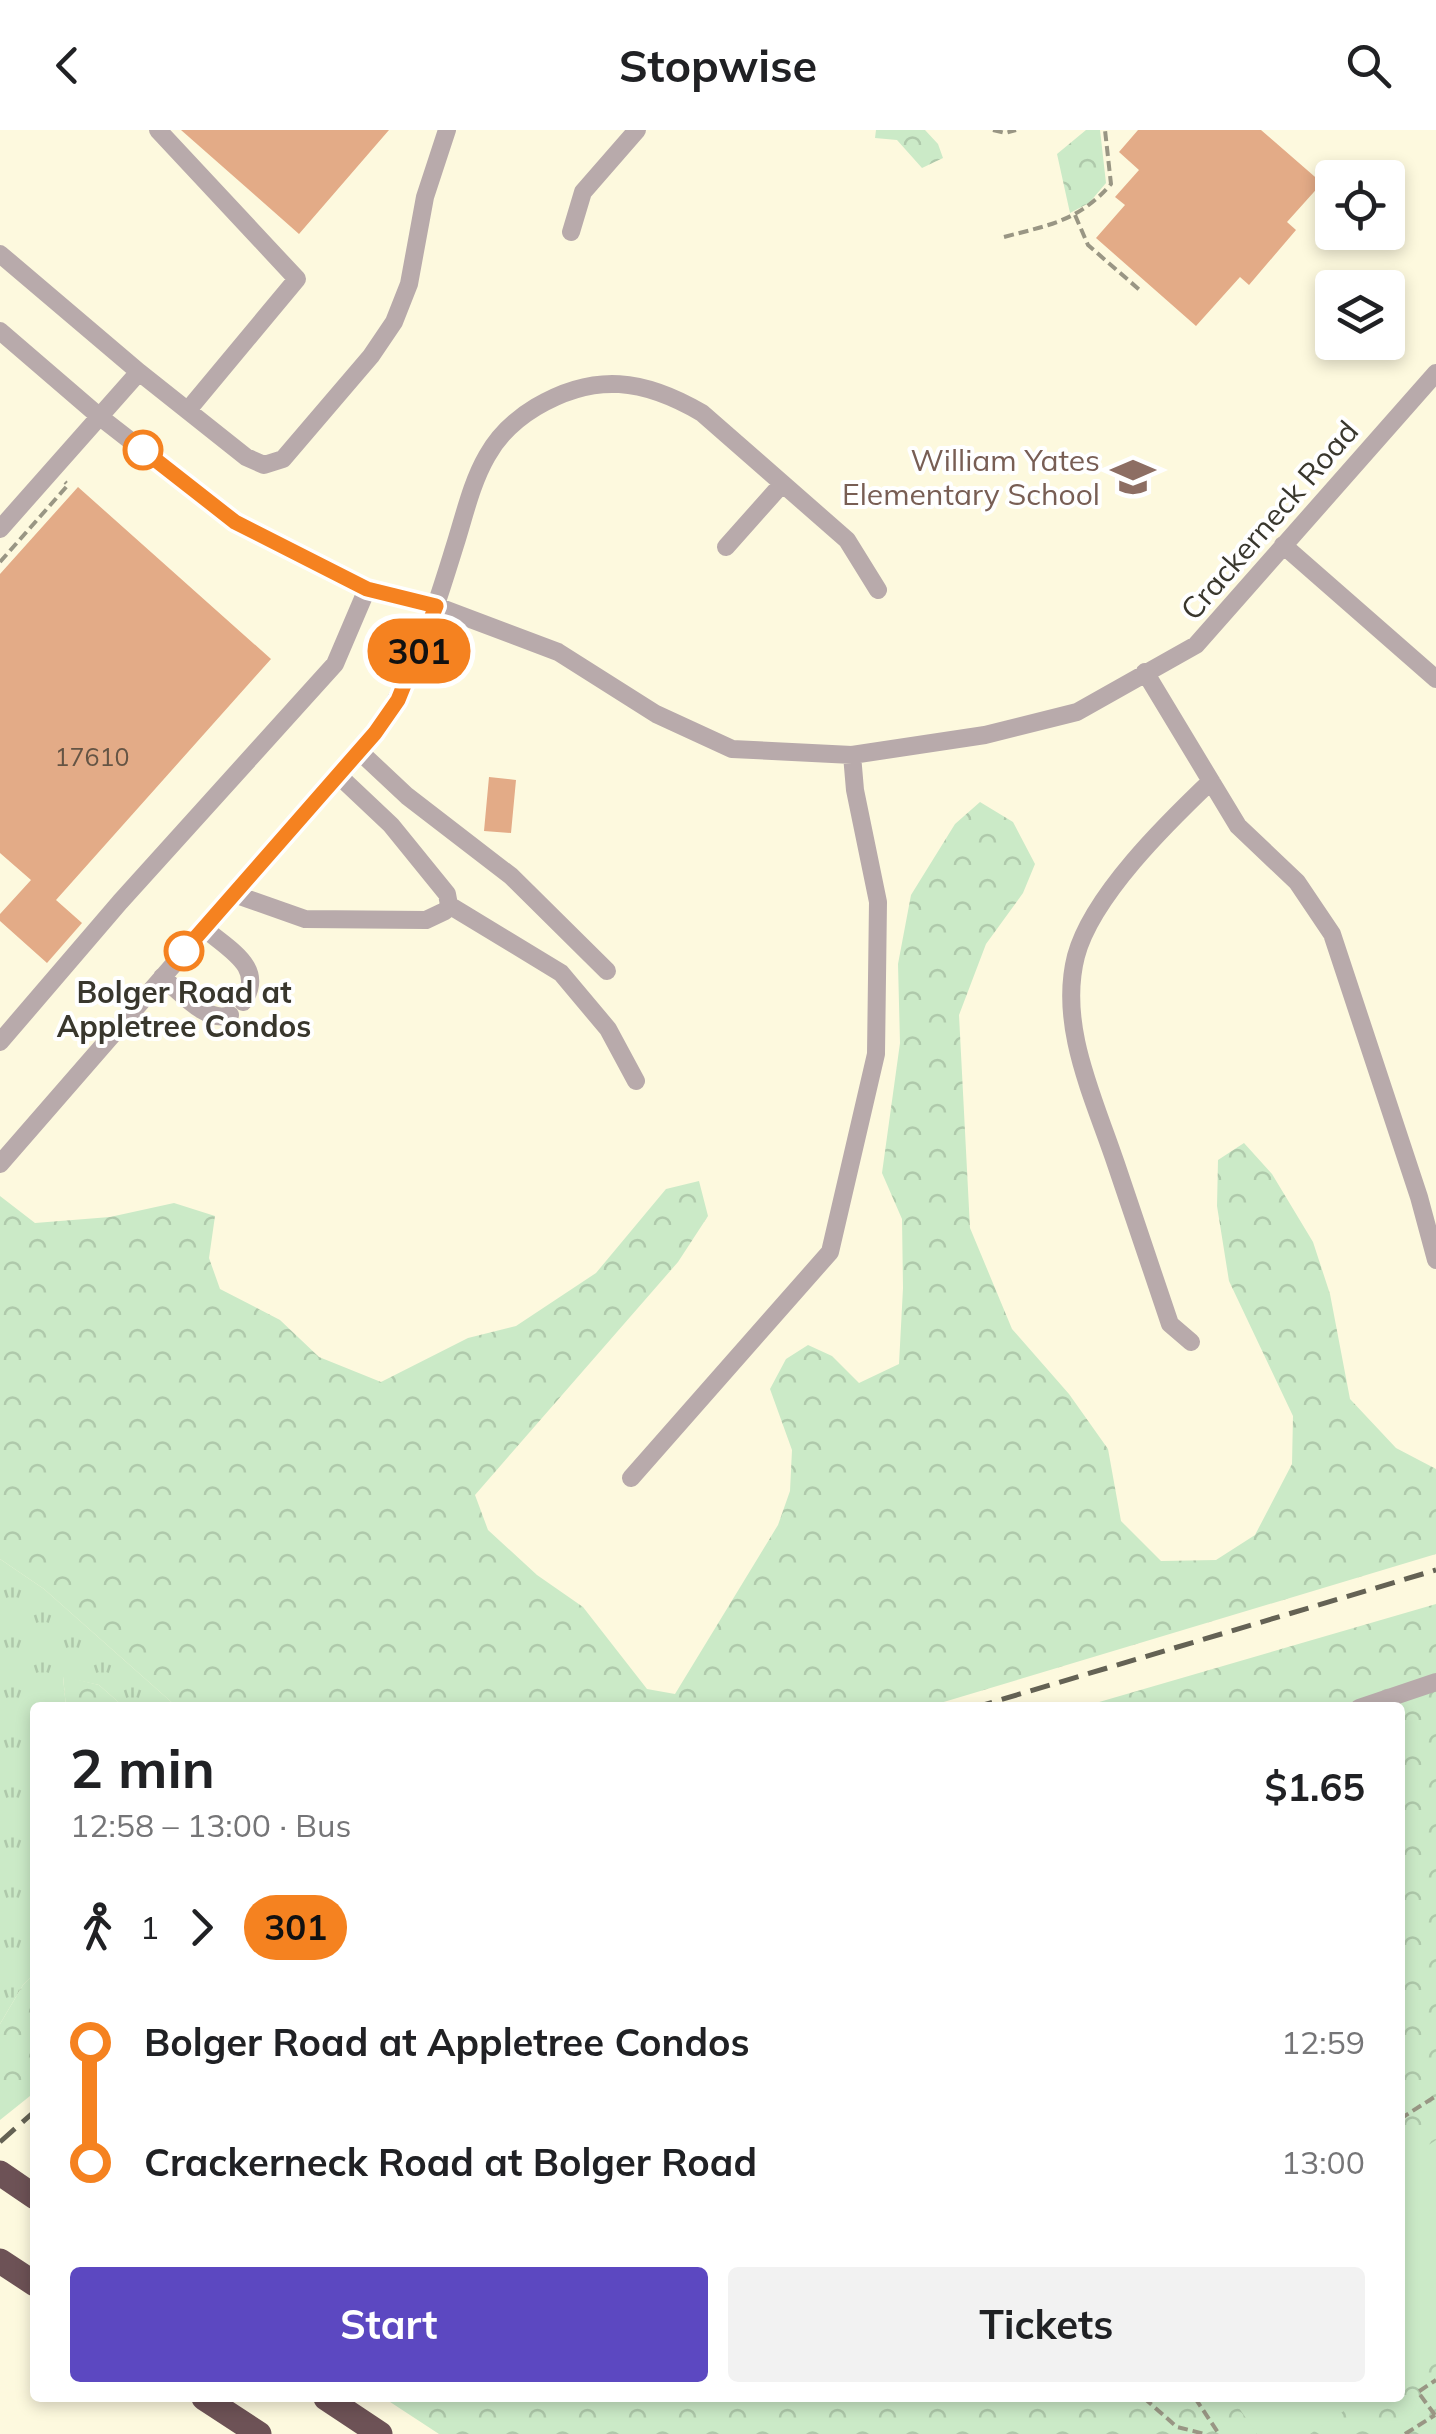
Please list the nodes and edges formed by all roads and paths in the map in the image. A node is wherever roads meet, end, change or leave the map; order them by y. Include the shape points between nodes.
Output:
1 (158, 130) edge
2 (446, 130) edge
3 (637, 130) edge
4 (993, 130) edge
5 (1016, 130) edge
6 (1104, 130) edge
7 (1074, 216) junction
8 (571, 232) dead end
9 (1004, 237) dead end
10 (0, 254) edge
11 (1142, 292) dead end
12 (0, 331) edge
13 (139, 372) junction
14 (1436, 372) edge
15 (188, 410) junction
16 (100, 416) junction
17 (782, 484) junction
18 (0, 528) edge
19 (1283, 544) junction
20 (726, 548) dead end
21 (367, 589) junction
22 (878, 590) dead end
23 (436, 606) junction
24 (1146, 672) junction
25 (1436, 679) edge
26 (359, 751) junction
27 (852, 755) junction
28 (338, 775) junction
29 (1211, 781) junction
30 (234, 894) junction
31 (449, 904) junction
32 (204, 928) junction
33 (608, 970) dead end
34 (162, 976) junction
35 (0, 1042) edge
36 (636, 1081) dead end
37 (0, 1164) edge
38 (1427, 1194) edge
39 (1436, 1260) edge
40 (1191, 1342) dead end
41 (631, 1478) dead end
42 (1436, 1682) edge
43 (1377, 1702) edge
44 (1436, 2096) edge
45 (1405, 2116) edge
46 (0, 2173) edge
47 (30, 2194) edge
48 (0, 2260) edge
49 (30, 2281) edge
50 (1436, 2380) edge
51 (210, 2402) edge
52 (332, 2402) edge
53 (1149, 2402) edge
54 (1198, 2402) edge
55 (1435, 2415) edge
56 (259, 2434) edge
57 (380, 2434) edge
58 (1206, 2434) edge
59 (1218, 2434) edge
60 (1406, 2434) edge

1 - 15 street via 297,279
2 - 15 street via 394,322 283,460 264,466
3 - 8 street via 583,192
4 - 5 path
6 - 7 path via 1111,184
7 - 9 path
7 - 11 path via 1088,245
10 - 13 street
12 - 16 street, Crackerneck Road
13 - 15 street
13 - 16 street
14 - 19 street, Crackerneck Road
16 - 18 street
16 - 21 street, Crackerneck Road via 235,522
17 - 20 street
17 - 22 street via 855,549
17 - 23 street via 677,398 635,385 577,387 522,416 488,452
19 - 24 street, Crackerneck Road via 1196,644
19 - 25 street
21 - 23 street, Crackerneck Road
21 - 35 street via 334,664
23 - 26 street via 398,700
23 - 27 street, Crackerneck Road via 558,652 656,714 732,749
24 - 27 street, Crackerneck Road via 1076,712 985,735
24 - 29 street
26 - 28 street
26 - 33 street via 512,876
27 - 41 street via 878,902 876,1054 830,1252
28 - 30 street
28 - 31 street via 391,826
29 - 38 street via 1238,826 1298,882 1332,934
29 - 40 street via 1148,840 1099,910 1077,952 1070,990 1076,1044 1170,1324
30 - 31 street via 305,919 426,920
30 - 32 street
31 - 36 street via 561,973 608,1030
32 - 34 street
32 - 34 street via 252,978 236,1008 220,1018 209,1016
34 - 37 street
38 - 39 street
42 - 43 street
44 - 45 path
46 - 47 highway
48 - 49 highway
50 - 55 path via 1418,2392
51 - 56 highway
52 - 57 highway
53 - 58 path via 1177,2427
54 - 59 path
55 - 60 path

